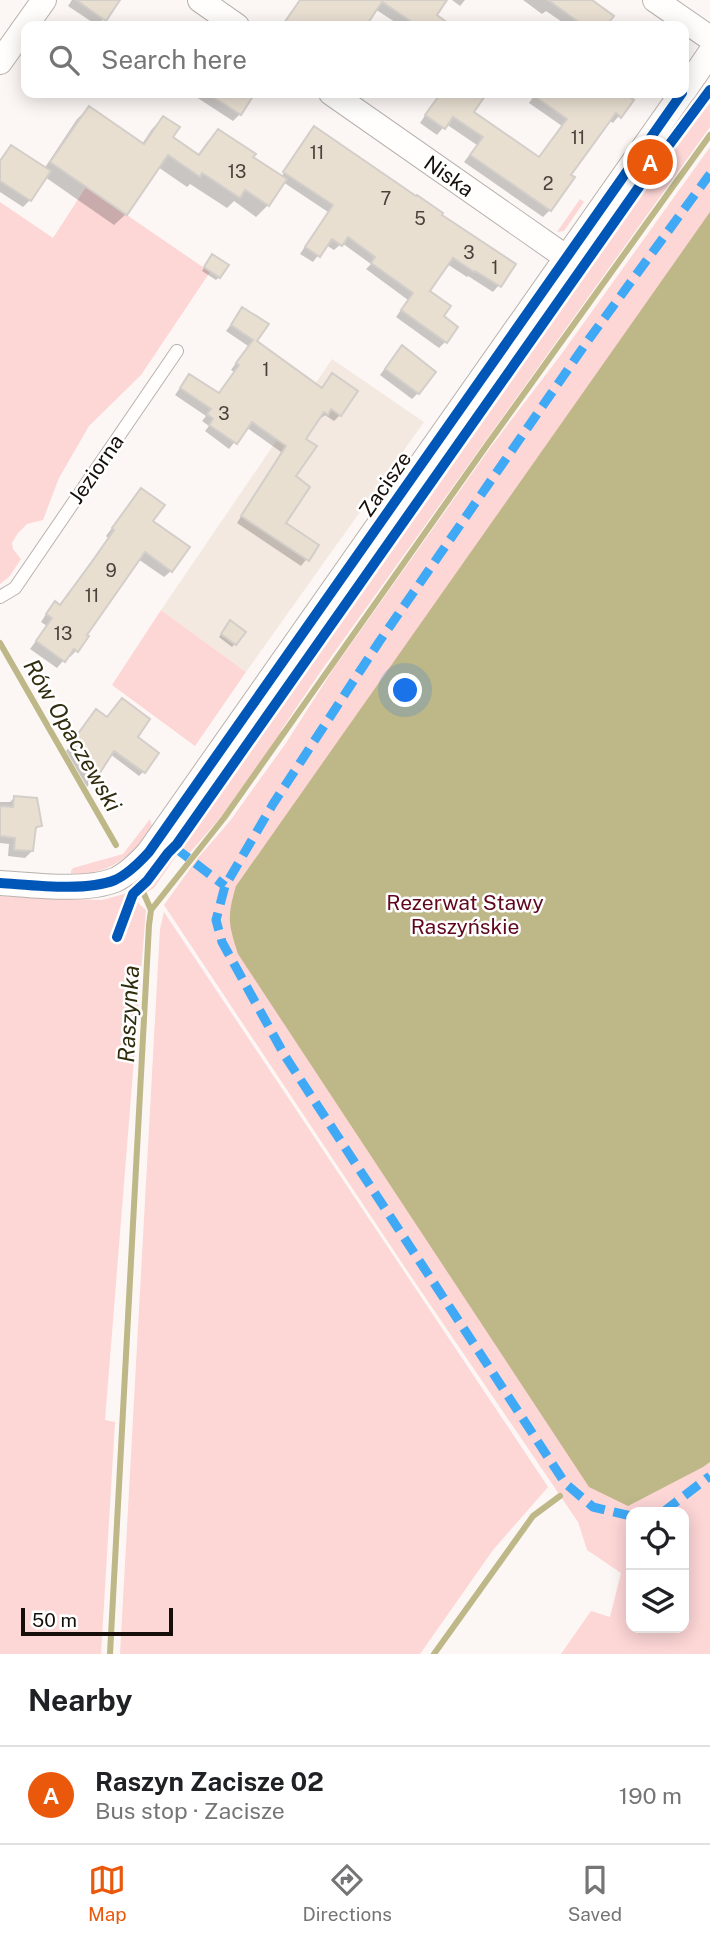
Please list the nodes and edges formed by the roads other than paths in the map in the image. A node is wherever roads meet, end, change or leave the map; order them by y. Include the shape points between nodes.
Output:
1 (44, 0) edge
2 (200, 0) edge
3 (655, 0) edge
4 (29, 21) edge
5 (230, 21) edge
6 (685, 21) edge
7 (689, 23) edge
8 (21, 32) edge
9 (710, 38) edge
10 (710, 53) edge
11 (0, 61) edge
12 (689, 83) edge
13 (338, 98) edge
14 (679, 98) edge
15 (567, 258) junction
16 (177, 351) dead end
17 (0, 597) edge
18 (0, 883) edge

1 - 4 street
2 - 5 street
3 - 6 street
7 - 9 street
8 - 11 street
10 - 12 street, Zacisze
13 - 15 street, Niska
14 - 15 street, Zacisze
15 - 18 street, Zacisze via 141,861 105,883
16 - 17 lane, Jeziorna via 15,588

